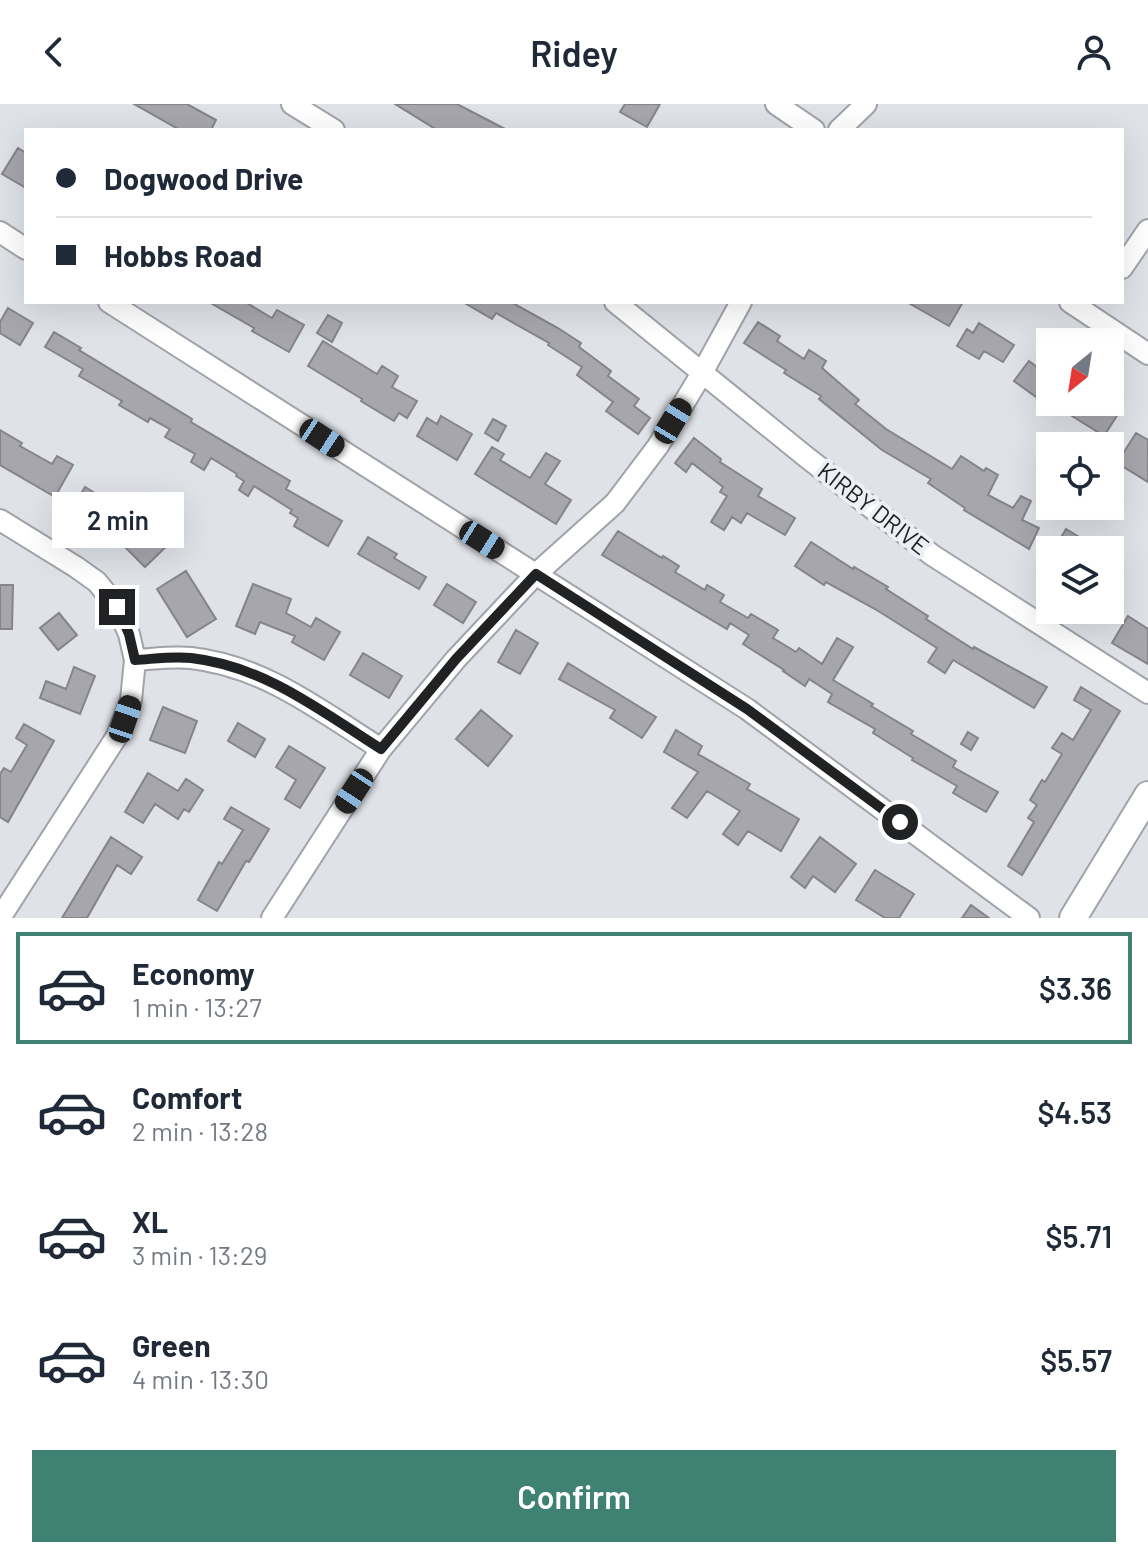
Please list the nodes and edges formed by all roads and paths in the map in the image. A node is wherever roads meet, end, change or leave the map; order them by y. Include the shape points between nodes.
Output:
1 (292, 104) edge
2 (776, 104) edge
3 (866, 104) edge
4 (331, 128) edge
5 (811, 128) edge
6 (841, 128) edge
7 (1148, 230) edge
8 (0, 232) edge
9 (24, 248) edge
10 (1124, 265) edge
11 (112, 304) edge
12 (617, 304) edge
13 (740, 304) edge
14 (1094, 309) edge
15 (1148, 354) edge
16 (702, 373) junction
17 (0, 520) edge
18 (536, 574) junction
19 (135, 660) junction
20 (1148, 693) edge
21 (381, 749) junction
22 (1148, 795) edge
23 (0, 918) edge
24 (272, 918) edge
25 (1029, 918) edge
26 (1073, 918) edge

1 - 4 street
2 - 5 street
3 - 6 street
7 - 10 street
8 - 9 street
11 - 18 street
12 - 16 street, KIRBY DRIVE
13 - 16 street
14 - 15 street
16 - 18 street via 658,446 615,503
16 - 20 street, KIRBY DRIVE via 932,555
17 - 19 street via 97,582 117,607
18 - 21 street
18 - 25 street via 747,709
19 - 21 street via 187,657 252,672
19 - 23 street via 131,700 117,736
21 - 24 street
22 - 26 main road

